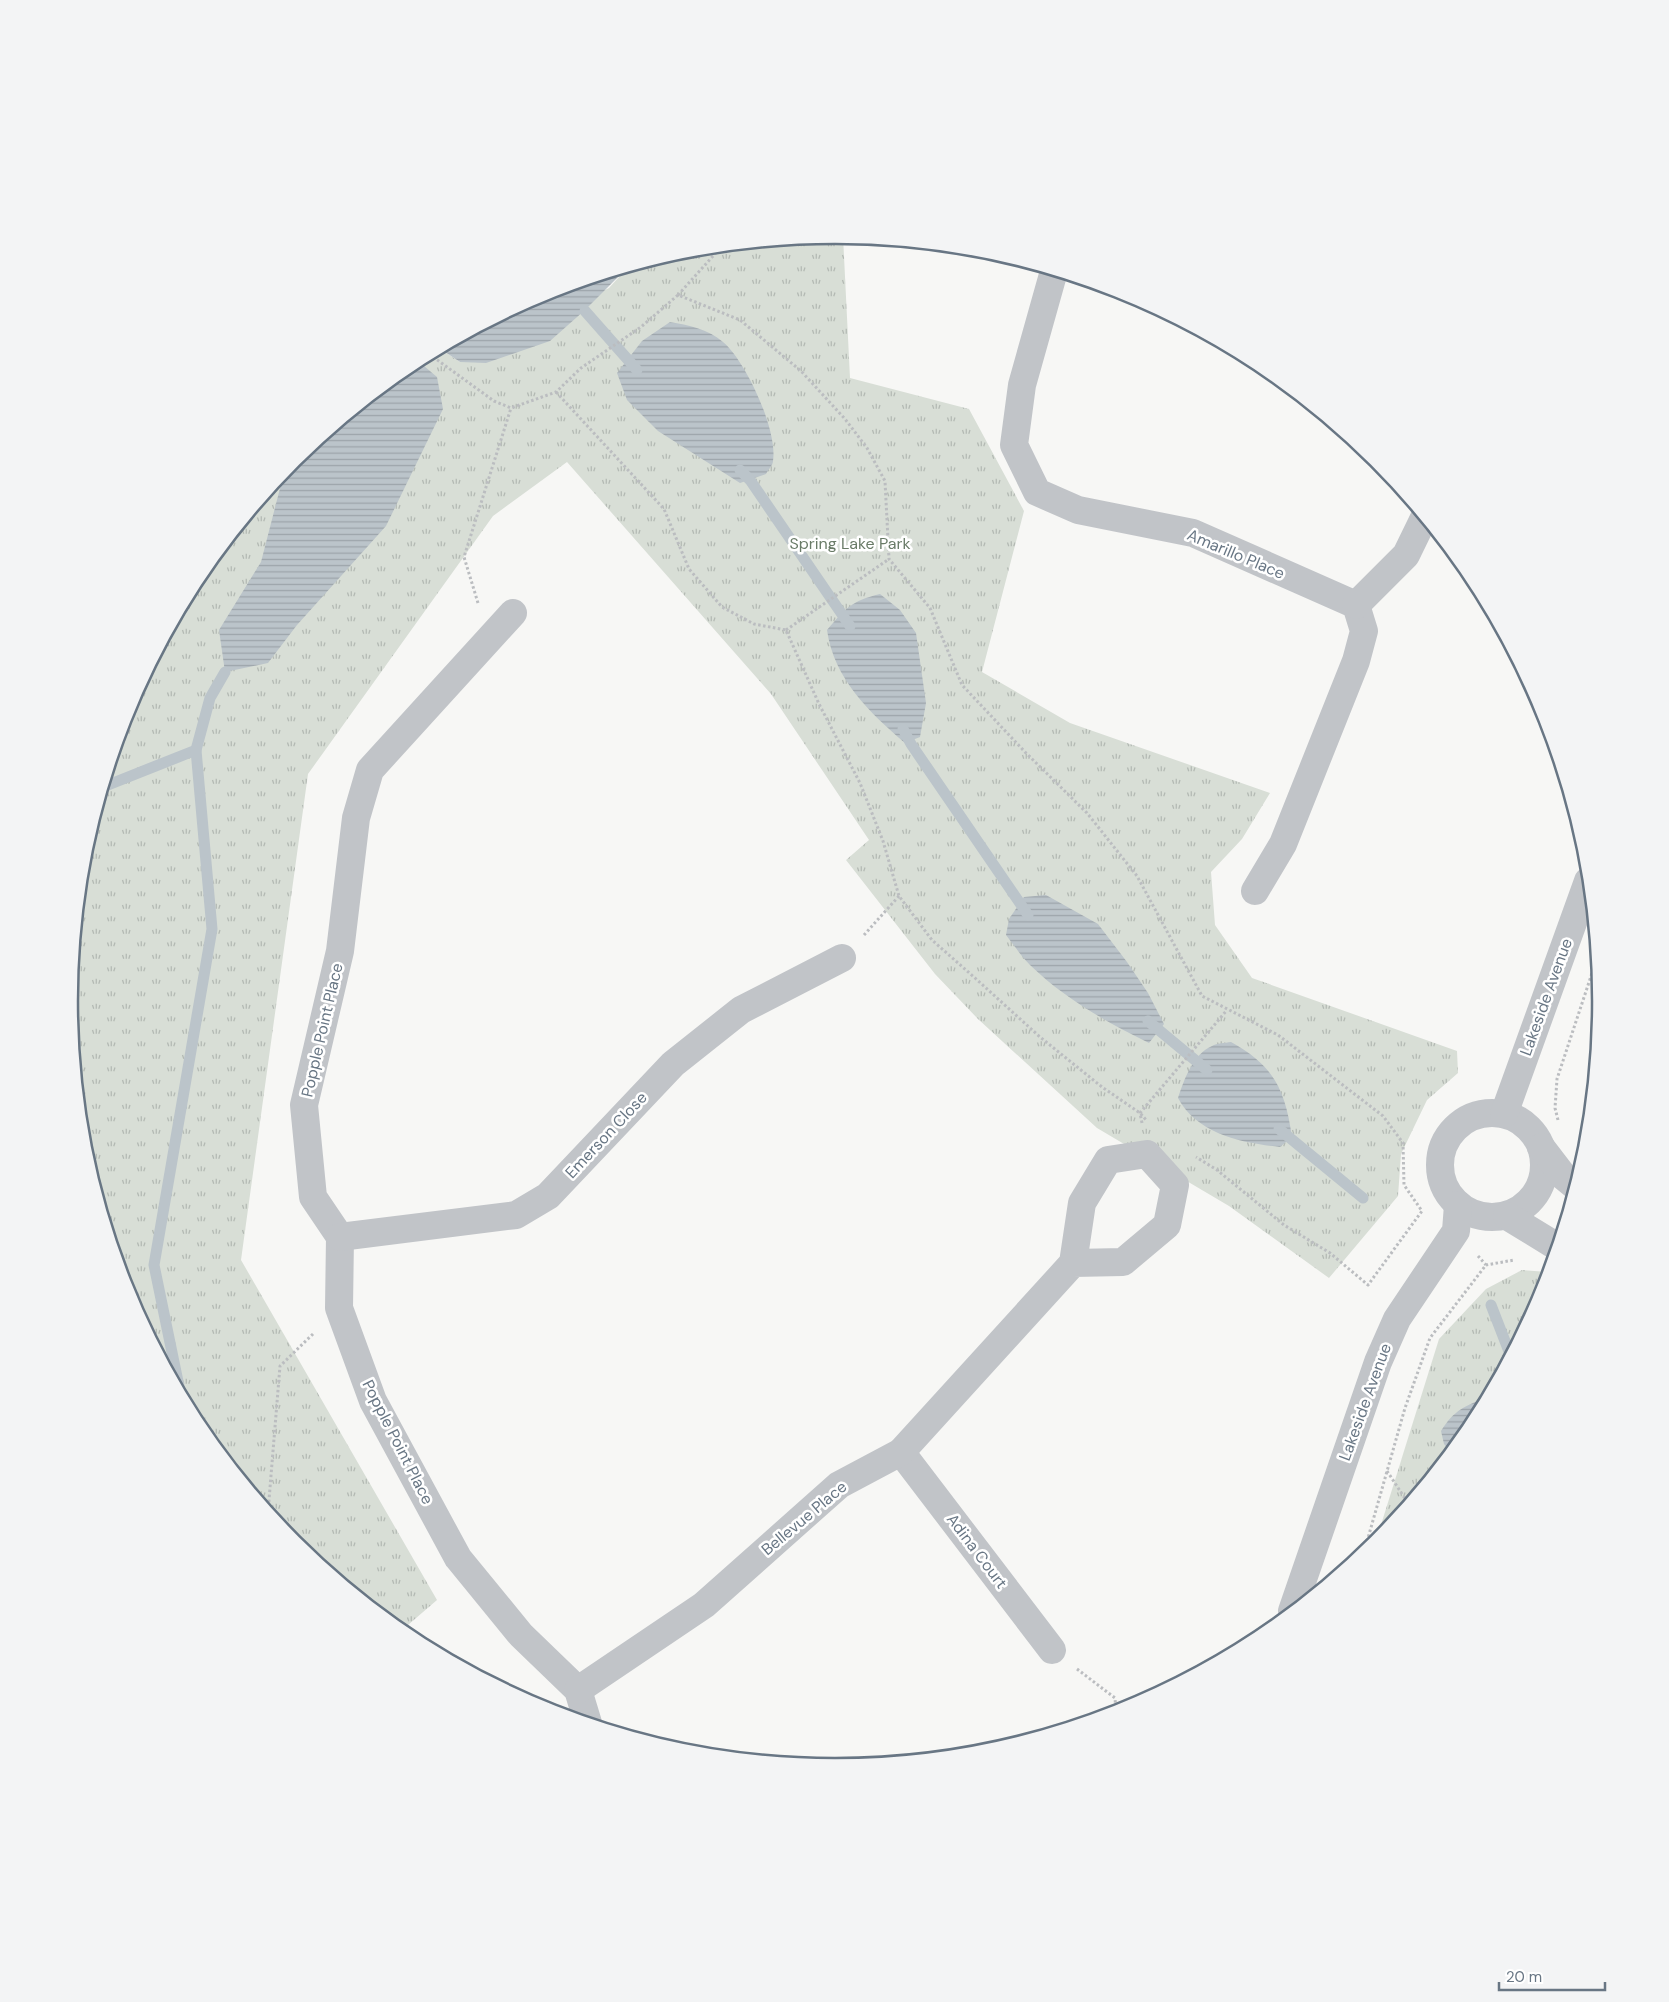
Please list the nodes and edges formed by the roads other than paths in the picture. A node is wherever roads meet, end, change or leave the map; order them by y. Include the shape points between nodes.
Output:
1 (1052, 277) edge
2 (1421, 523) edge
3 (1356, 605) junction
4 (513, 612) dead end
5 (1254, 891) dead end
6 (1584, 893) edge
7 (842, 958) road end
8 (1504, 1114) junction
9 (1541, 1147) junction
10 (1570, 1182) edge
11 (1458, 1205) junction
12 (1507, 1216) junction
13 (340, 1238) junction
14 (1551, 1243) edge
15 (1074, 1263) dead end
16 (901, 1452) junction
17 (1295, 1602) edge
18 (1052, 1650) road end
19 (578, 1690) junction
20 (586, 1716) edge

1 - 3 street, Amarillo Place via 1022,385 1014,445 1037,492 1078,510 1193,533
2 - 3 street via 1406,555
3 - 5 street via 1364,631 1356,661 1283,844
4 - 13 street, Popple Point Place via 370,770 356,818 340,951 304,1105 313,1197
6 - 8 street, Lakeside Avenue
7 - 13 street, Emerson Close via 741,1010 673,1064 548,1196 516,1214
8 - 9 street via 1533,1132
8 - 11 street via 1487,1113 1470,1118 1445,1141 1440,1158 1441,1176 1447,1192
9 - 10 street
9 - 12 street via 1544,1170 1536,1193 1526,1205
11 - 12 street via 1484,1217
11 - 17 street, Lakeside Avenue via 1456,1231 1397,1319 1378,1362
12 - 14 street
13 - 19 street, Popple Point Place via 339,1308 373,1401 458,1558 521,1635
15 - 16 street, Bellevue Place
16 - 18 street, Adina Court
16 - 19 street, Bellevue Place via 840,1485 704,1604
19 - 20 street, Popple Point Place

